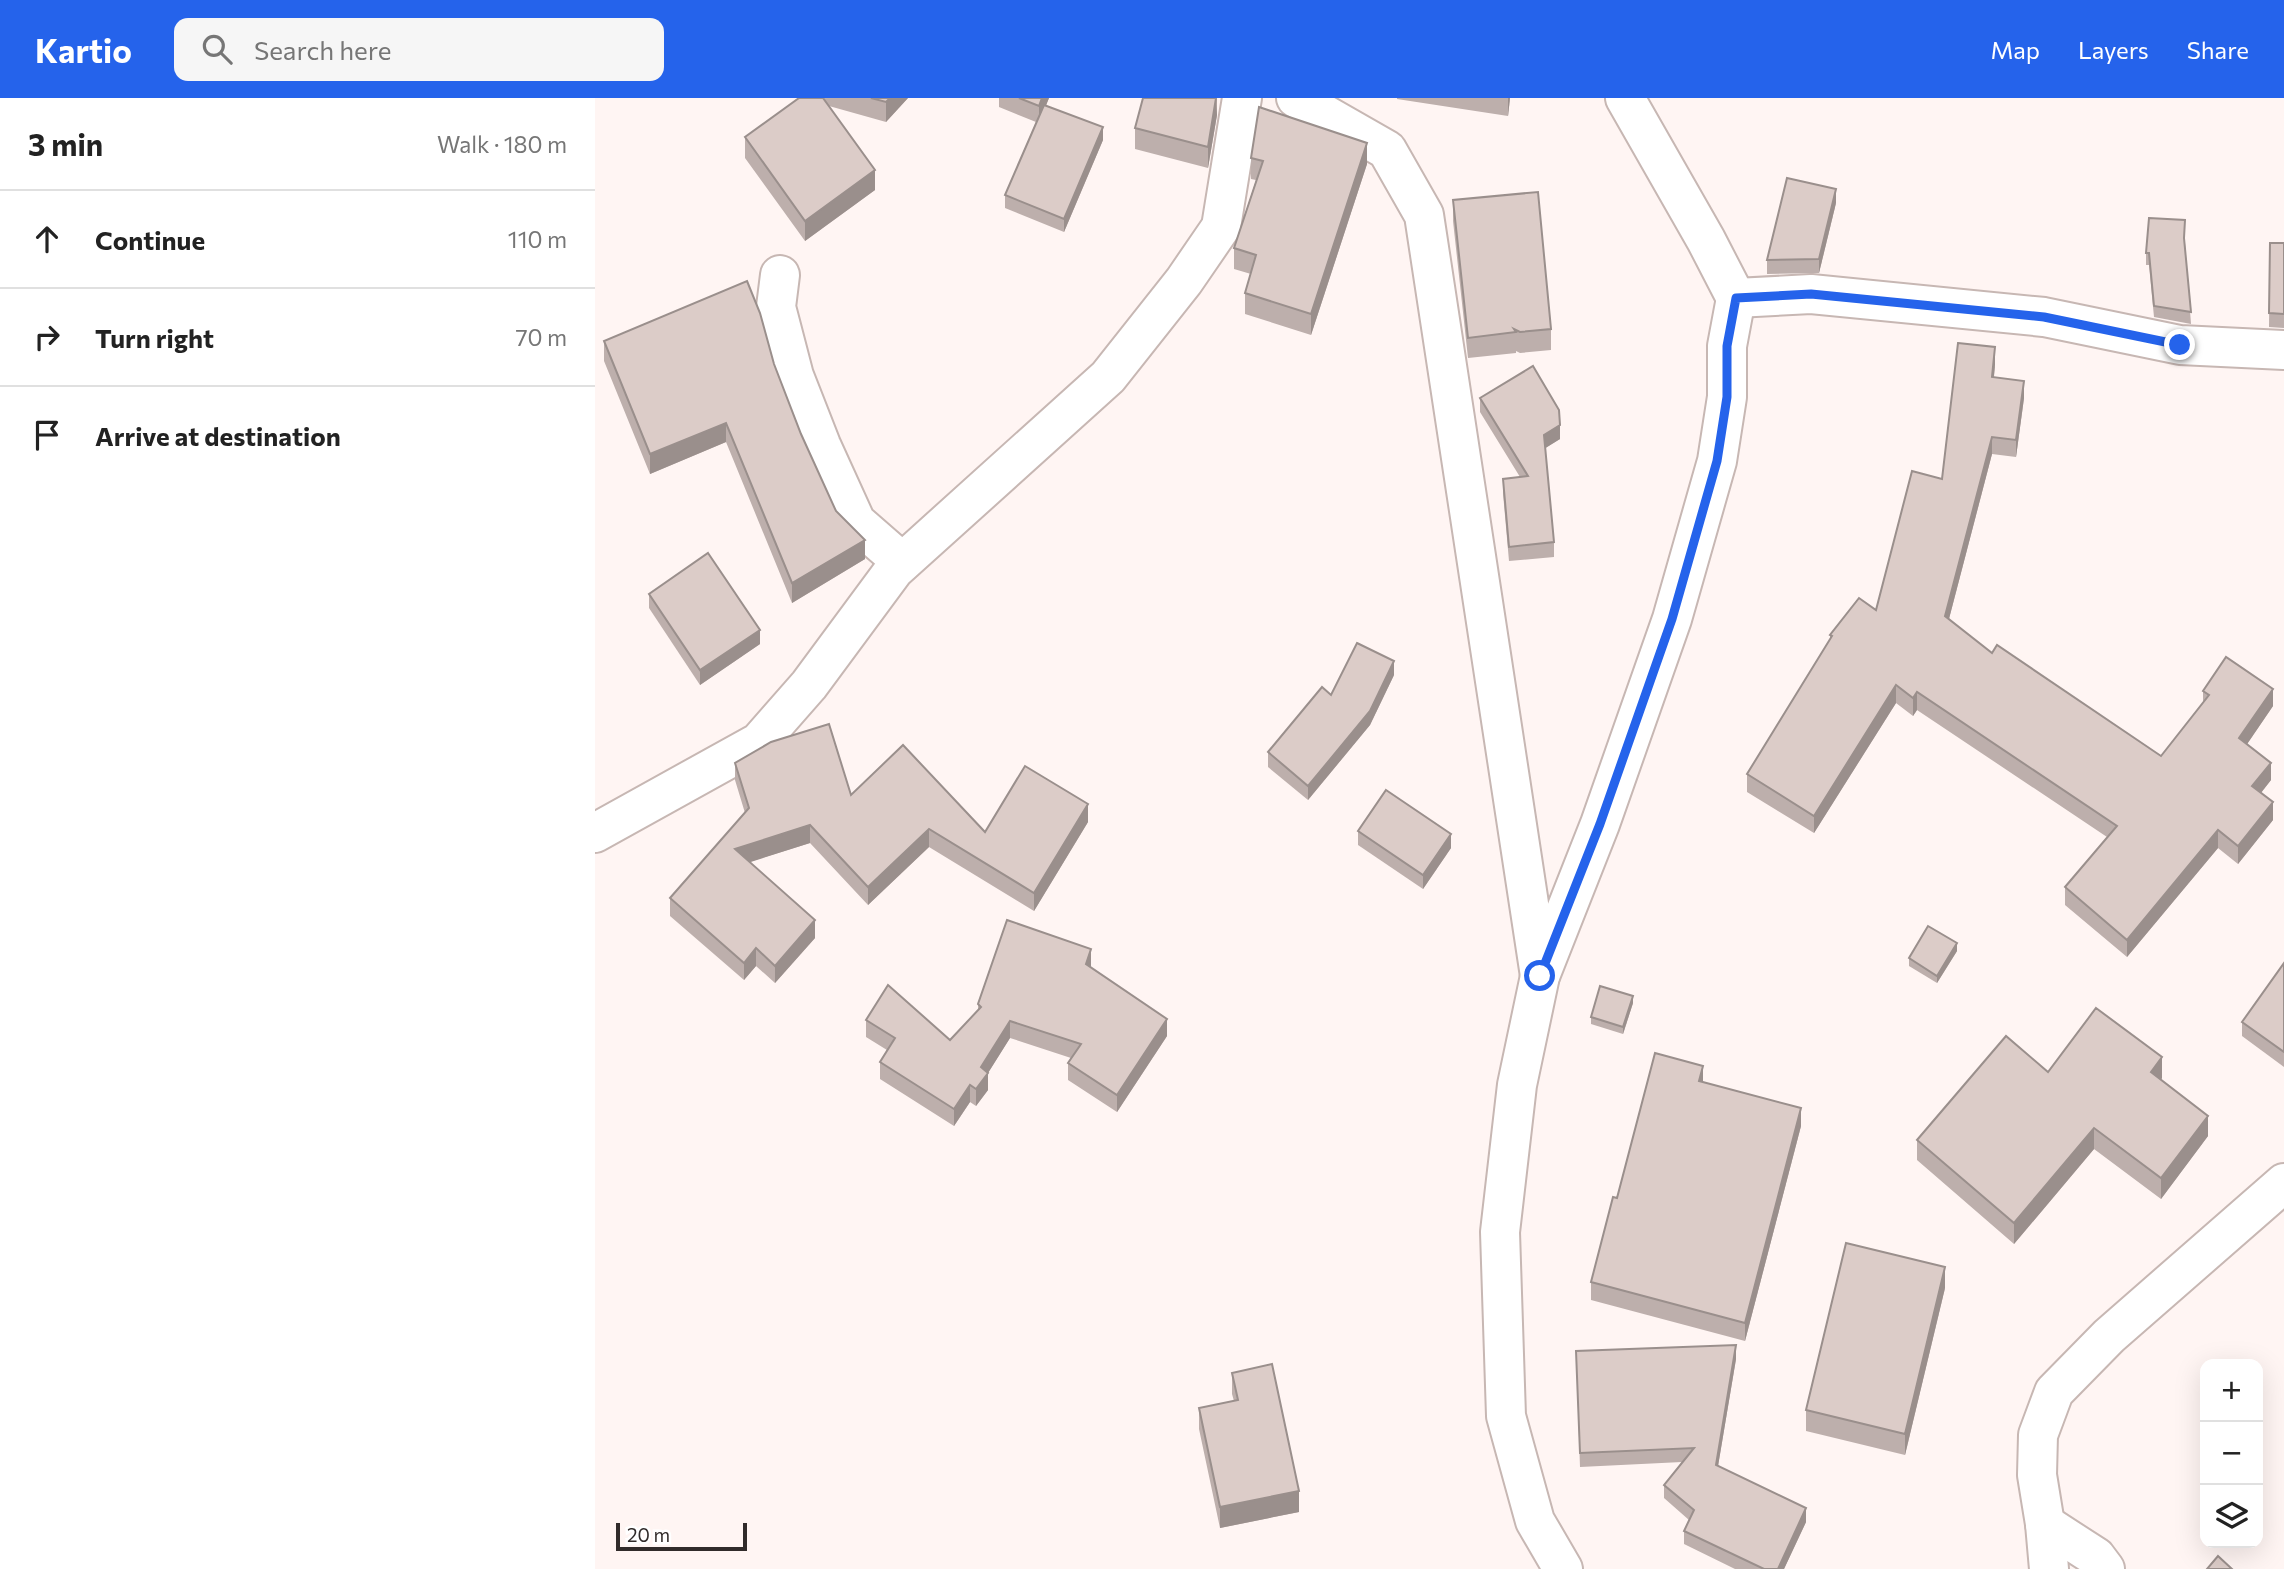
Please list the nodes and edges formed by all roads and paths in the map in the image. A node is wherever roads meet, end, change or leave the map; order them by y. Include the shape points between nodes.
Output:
1 (1243, 98) edge
2 (1296, 98) edge
3 (1625, 98) edge
4 (780, 275) dead end
5 (1736, 298) junction
6 (2284, 350) edge
7 (902, 562) junction
8 (595, 833) edge
9 (1540, 976) junction
10 (2284, 1183) edge
11 (2045, 1524) junction
12 (1563, 1569) edge
13 (2049, 1569) edge
14 (2105, 1569) edge

1 - 7 street via 1221,227 1185,281 1108,377
2 - 9 street via 1387,150 1424,215
3 - 5 street
4 - 7 street via 776,307 793,376 821,446 856,522
5 - 6 street via 1811,294 2044,317 2180,345
5 - 9 street via 1717,461 1672,619 1600,824
7 - 8 street via 809,685 759,742
9 - 12 street via 1517,1085 1500,1232 1506,1416 1535,1521
10 - 11 street via 2109,1336 2054,1392 2038,1436 2036,1475
11 - 13 street
11 - 14 street

